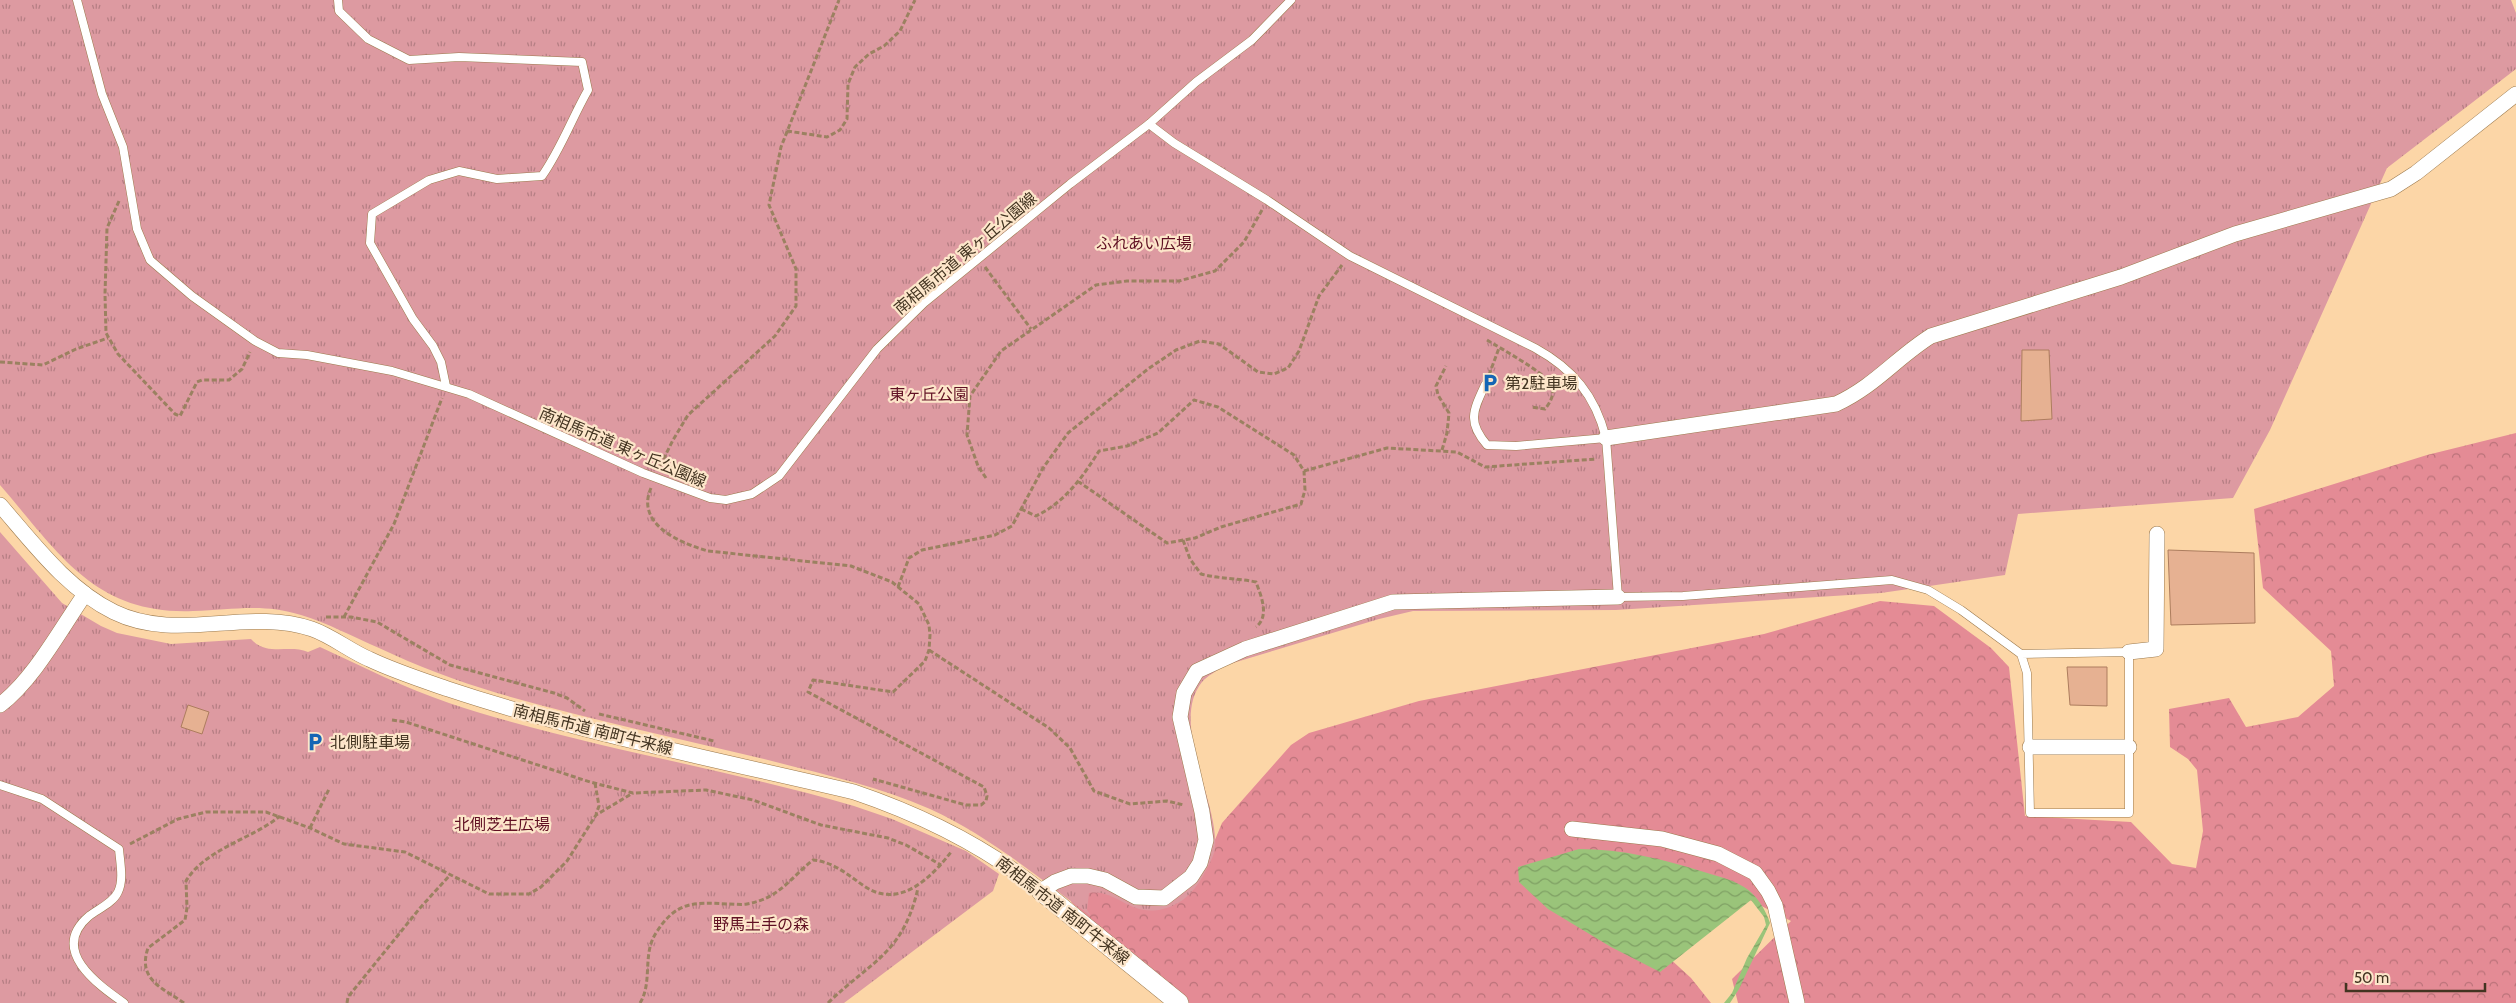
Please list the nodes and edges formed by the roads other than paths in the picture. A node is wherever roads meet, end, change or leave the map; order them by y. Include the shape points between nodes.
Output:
1 (78, 0) edge
2 (338, 0) edge
3 (1291, 0) edge
4 (2516, 94) edge
5 (1149, 124) junction
6 (1485, 385) dead end
7 (446, 386) junction
8 (1606, 438) junction
9 (0, 505) edge
10 (2157, 534) dead end
11 (85, 594) junction
12 (1618, 597) junction
13 (2129, 652) junction
14 (2021, 654) junction
15 (0, 705) edge
16 (2030, 747) junction
17 (2129, 747) junction
18 (0, 785) edge
19 (1572, 829) dead end
20 (1041, 891) junction
21 (124, 1003) edge
22 (1179, 1003) edge
23 (1797, 1003) edge

1 - 7 lane, 南相馬市道 東ヶ丘公園線 via 102,94 123,147 138,229 150,260 192,296 255,341 278,353 341,361
2 - 7 lane via 339,11 368,39 409,60 459,58 582,62 588,90 572,118 559,152 542,176 497,179 458,171 429,180 372,214 370,243 413,320 433,346 441,362
3 - 5 lane, 南相馬市道 東ヶ丘公園線 via 1252,40 1196,82
4 - 8 street via 2391,189 2235,234 2120,277 1931,336 1884,375 1836,404
5 - 7 lane, 南相馬市道 東ヶ丘公園線 via 1070,184 894,330 779,476 742,498 718,499 701,495
5 - 8 lane via 1350,256 1556,360 1574,375 1594,404
6 - 8 lane via 1473,421 1487,445 1516,446
8 - 12 lane
9 - 11 street, 南相馬市道 南町牛来線 via 63,576
10 - 13 street via 2156,649
11 - 15 street via 34,668
11 - 20 street, 南相馬市道 南町牛来線 via 115,613 148,624 286,623 315,631 370,660 543,719 854,792 910,813 960,837 1007,864
12 - 14 lane via 1683,596 1892,580 1928,590
12 - 20 street via 1394,602 1250,647 1197,671 1184,693 1180,717 1206,840 1200,863 1192,877 1164,898 1136,897 1105,880 1088,876 1071,876
13 - 14 lane
13 - 17 lane
14 - 16 lane via 2027,672
16 - 17 street
16 - 17 lane via 2030,813 2129,813
18 - 21 lane via 42,799 119,849 118,893 82,922 74,942 76,954 88,975
19 - 23 street via 1662,839 1718,854 1755,872 1775,905
20 - 22 street, 南相馬市道 南町牛来線

